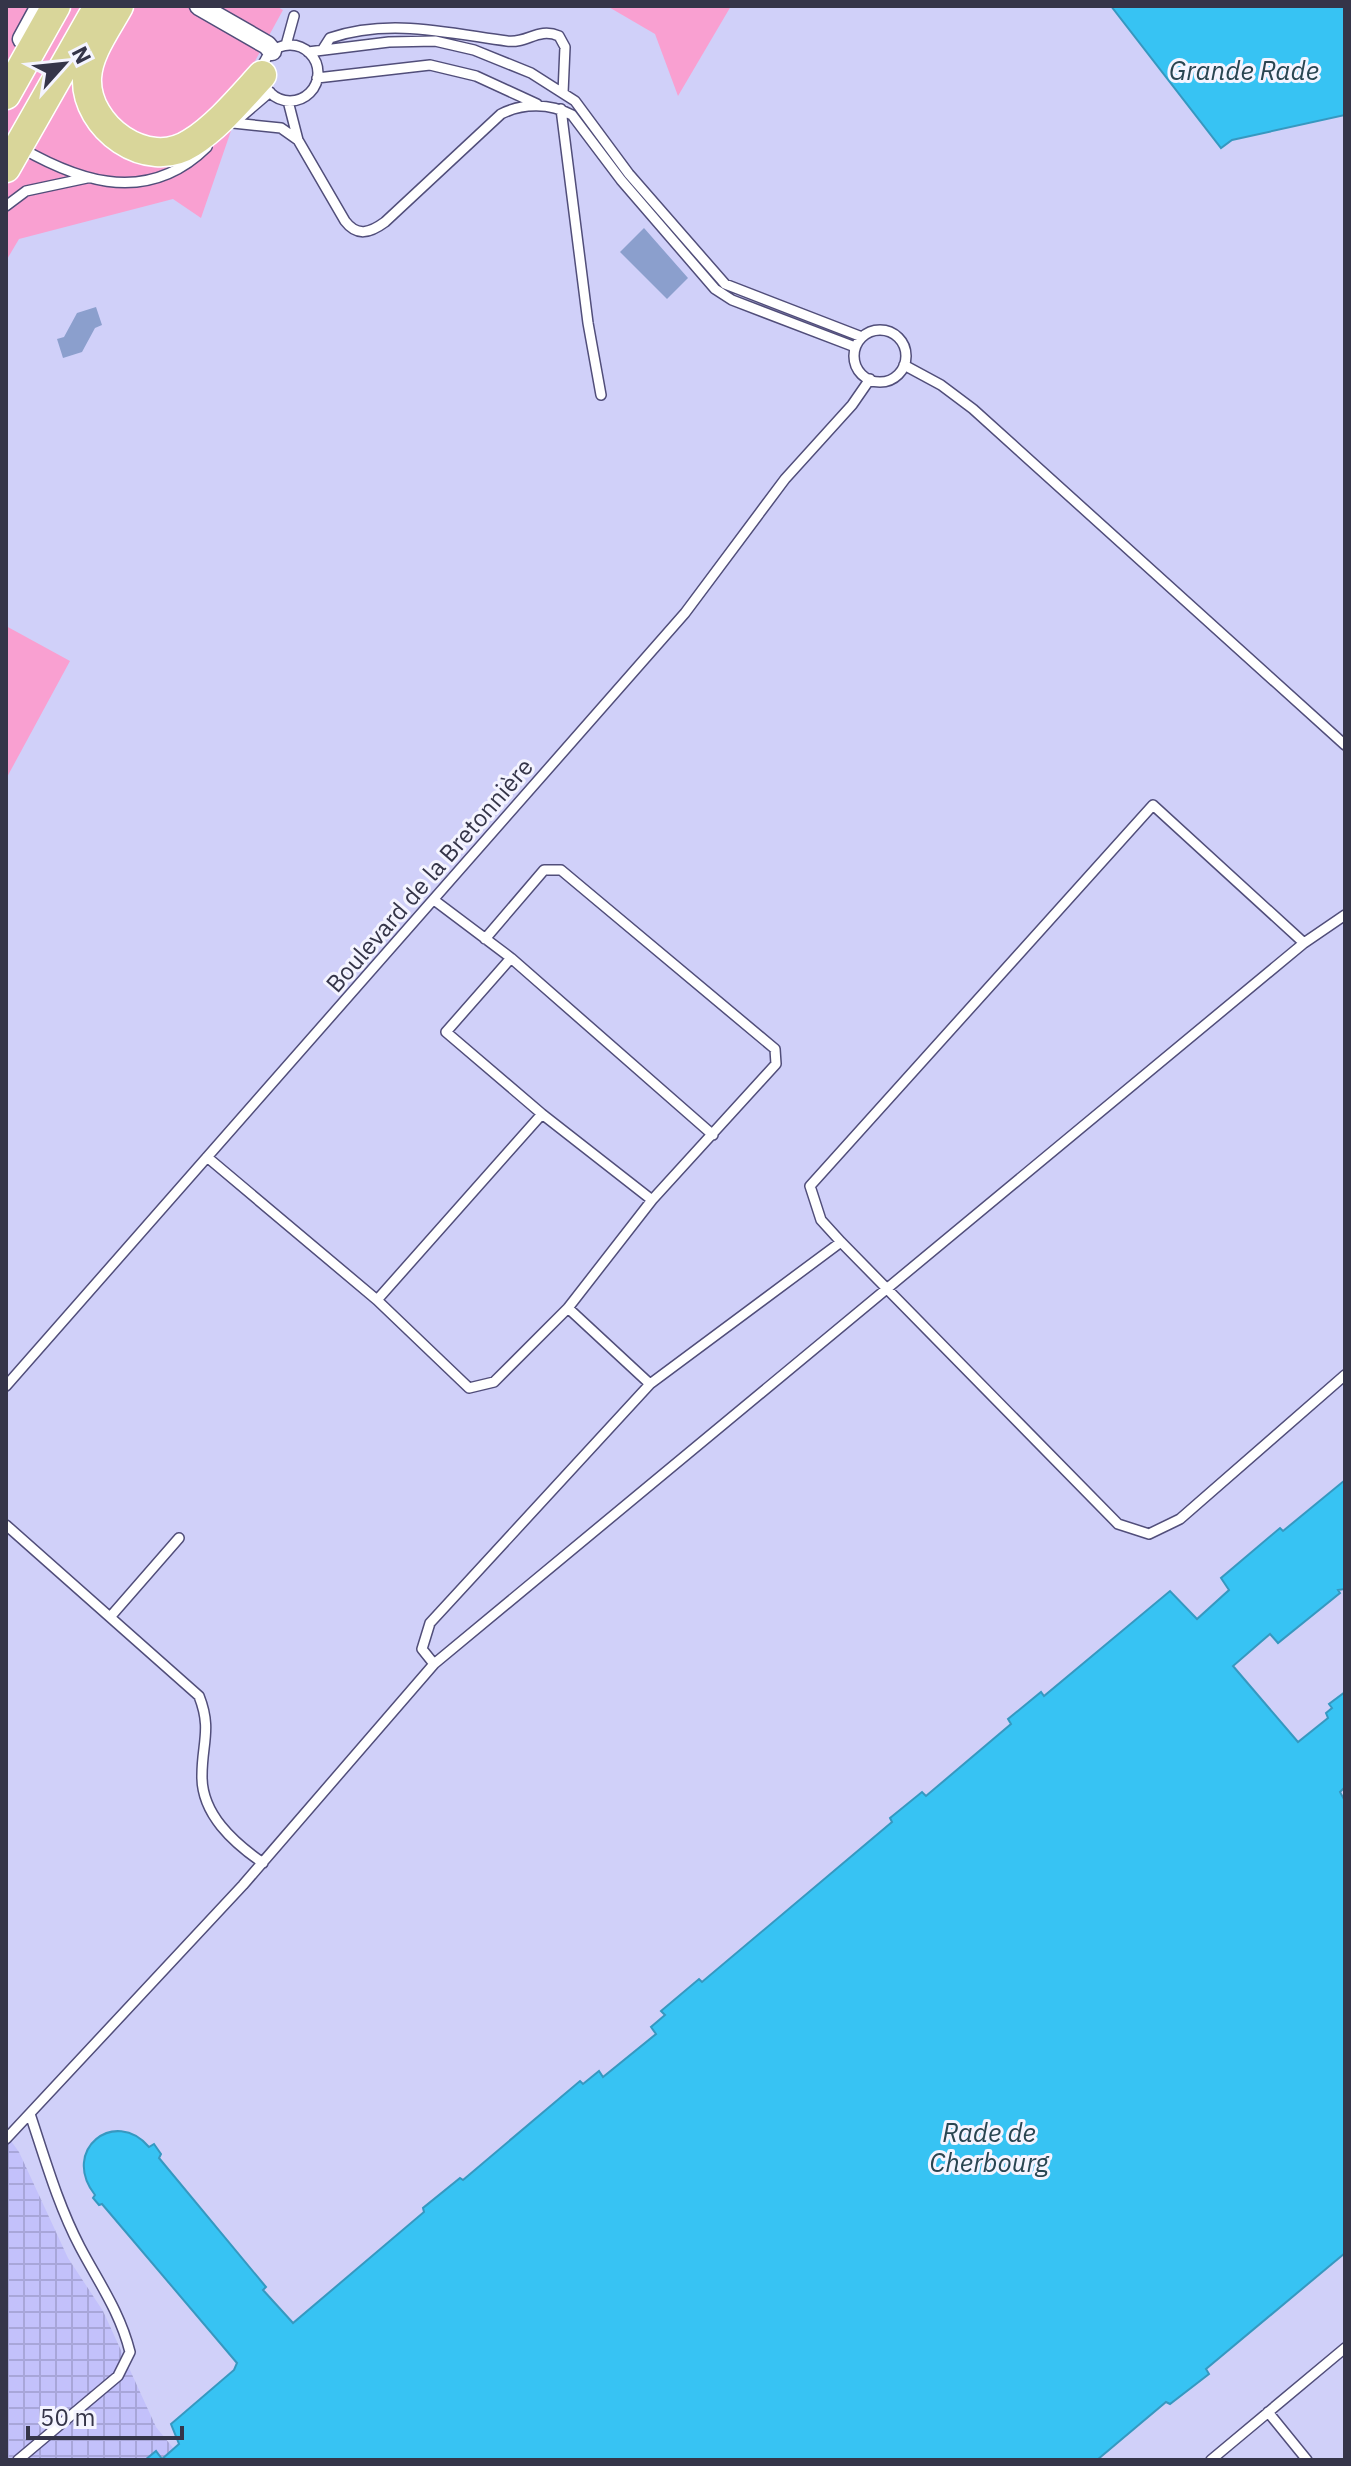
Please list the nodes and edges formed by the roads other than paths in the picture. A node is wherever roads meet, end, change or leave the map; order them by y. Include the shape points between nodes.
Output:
1 (40, 6) edge
2 (56, 6) edge
3 (99, 6) edge
4 (119, 6) edge
5 (199, 6) edge
6 (294, 16) dead end
7 (323, 49) junction
8 (308, 52) junction
9 (273, 66) junction
10 (6, 69) edge
11 (317, 78) junction
12 (563, 93) junction
13 (6, 95) edge
14 (288, 101) junction
15 (540, 106) junction
16 (561, 109) junction
17 (233, 123) junction
18 (298, 140) junction
19 (10, 151) edge
20 (87, 178) junction
21 (6, 206) edge
22 (862, 337) junction
23 (855, 347) junction
24 (904, 365) junction
25 (870, 379) junction
26 (601, 395) dead end
27 (1345, 745) edge
28 (434, 900) junction
29 (1345, 915) edge
30 (485, 939) junction
31 (1304, 943) junction
32 (511, 958) junction
33 (542, 1114) junction
34 (713, 1135) junction
35 (207, 1157) junction
36 (652, 1200) junction
37 (841, 1242) junction
38 (886, 1288) junction
39 (377, 1300) junction
40 (568, 1308) junction
41 (1345, 1375) edge
42 (650, 1384) junction
43 (6, 1386) edge
44 (6, 1525) edge
45 (179, 1538) dead end
46 (111, 1616) junction
47 (434, 1664) junction
48 (263, 1863) junction
49 (30, 2114) junction
50 (6, 2139) edge
51 (1345, 2348) edge
52 (1268, 2412) junction
53 (18, 2460) edge
54 (1211, 2460) edge
55 (1307, 2460) edge

1 - 10 street
2 - 13 main road
3 - 19 main road
4 - 9 main road via 89,64 87,90 103,124 136,147 162,152 191,144
5 - 9 street via 267,45
6 - 9 lane
7 - 8 lane
7 - 12 lane via 435,41 503,61
7 - 12 lane via 330,38 374,29 432,29 510,42 547,31 559,36 565,47
8 - 9 lane
8 - 11 lane
9 - 14 lane
9 - 17 lane
11 - 14 lane via 310,92
11 - 15 lane via 430,65 476,76
12 - 22 lane via 725,284
14 - 18 lane
15 - 16 lane
15 - 18 lane via 501,114 385,222 364,233 345,221
16 - 23 lane via 572,115 715,289
16 - 26 lane
17 - 18 lane via 281,128
17 - 20 lane via 166,177 133,183
19 - 20 lane
20 - 21 lane via 26,191
22 - 23 lane
22 - 24 lane via 883,330 898,337 906,352
23 - 25 lane via 855,363
24 - 25 lane via 890,380
24 - 27 lane via 973,409
25 - 28 lane, Boulevard de la Bretonnière via 785,479 685,613
28 - 30 lane
28 - 35 lane, Boulevard de la Bretonnière
29 - 31 lane
30 - 32 lane
30 - 34 lane via 544,870 561,870 775,1049 776,1064
31 - 37 lane via 1153,805 810,1186 821,1220
31 - 38 lane
32 - 33 lane via 446,1032
32 - 34 lane
33 - 36 lane
33 - 39 lane
34 - 36 lane
35 - 39 lane
35 - 43 lane, Boulevard de la Bretonnière
36 - 40 lane
37 - 38 lane
37 - 42 lane
38 - 41 lane via 1118,1524 1149,1534 1180,1519
38 - 47 lane
39 - 40 lane via 469,1388 494,1382
40 - 42 lane
42 - 47 lane via 430,1623 422,1649
44 - 46 lane
45 - 46 lane
46 - 48 lane via 199,1696 208,1717 205,1800 222,1829
47 - 48 lane
48 - 49 lane
49 - 50 lane
49 - 53 lane via 59,2200 79,2247 122,2319 130,2352 118,2376
51 - 52 lane
52 - 54 lane
52 - 55 lane

